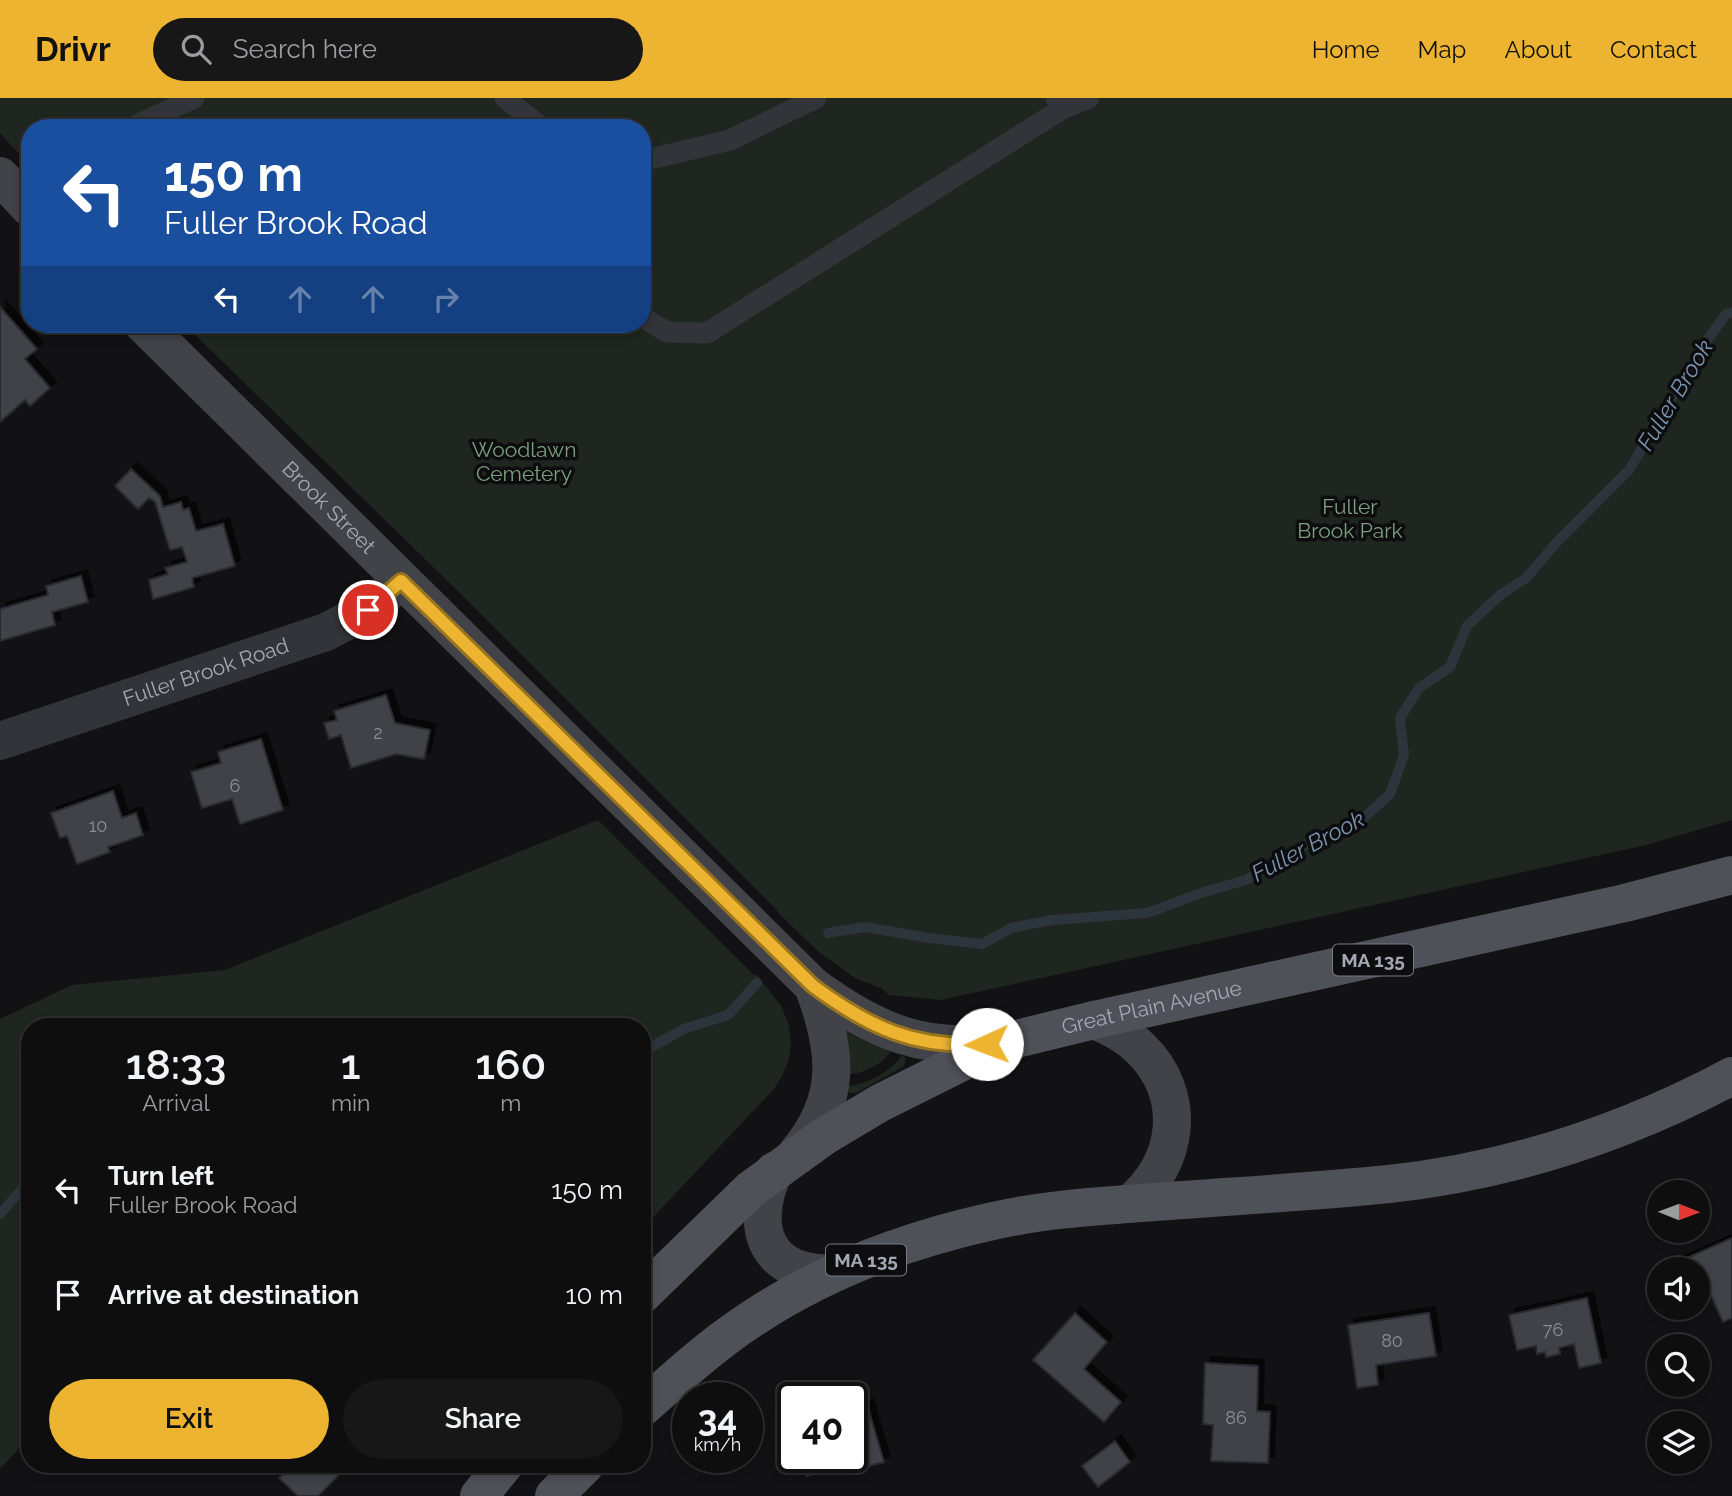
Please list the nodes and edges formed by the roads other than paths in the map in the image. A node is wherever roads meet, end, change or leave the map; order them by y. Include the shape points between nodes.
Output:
1 (194, 98) edge
2 (505, 98) edge
3 (816, 98) edge
4 (1089, 98) edge
5 (1059, 104) edge
6 (150, 119) edge
7 (531, 119) edge
8 (651, 159) edge
9 (651, 322) edge
10 (152, 333) edge
11 (401, 581) junction
12 (0, 741) edge
13 (1732, 875) edge
14 (813, 986) junction
15 (1094, 1020) junction
16 (1012, 1040) junction
17 (1732, 1076) edge
18 (786, 1162) junction
19 (1129, 1204) junction
20 (835, 1273) junction
21 (651, 1286) edge
22 (651, 1400) edge
23 (498, 1473) edge
24 (577, 1473) edge
25 (479, 1496) edge
26 (554, 1496) edge

1 - 6 lane
2 - 7 lane
3 - 8 lane via 730,140
4 - 5 lane
5 - 9 lane via 708,333 667,332
10 - 11 street, Brook Street
11 - 12 street, Fuller Brook Road via 368,610 326,632
11 - 14 street, Brook Street
13 - 15 main road, Great Plain Avenue / MA 135 via 1625,904
14 - 16 street, Brook Street via 852,1013 918,1041 965,1045
14 - 18 street, Brook Street via 827,1028 831,1090 819,1124
15 - 16 main road, Great Plain Avenue / MA 135
15 - 19 street via 1127,1036 1141,1049 1168,1094 1172,1120 1163,1166
16 - 18 main road, Great Plain Avenue / MA 135 via 880,1103
17 - 19 main road, MA 135 via 1610,1131 1487,1169 1391,1184
18 - 20 street, Brook Street via 762,1203 770,1247 791,1267
18 - 21 main road, Great Plain Avenue / MA 135 via 731,1207
19 - 20 main road, MA 135 via 992,1221 898,1248
20 - 22 main road, MA 135 via 770,1307 722,1340
23 - 25 main road
24 - 26 main road

